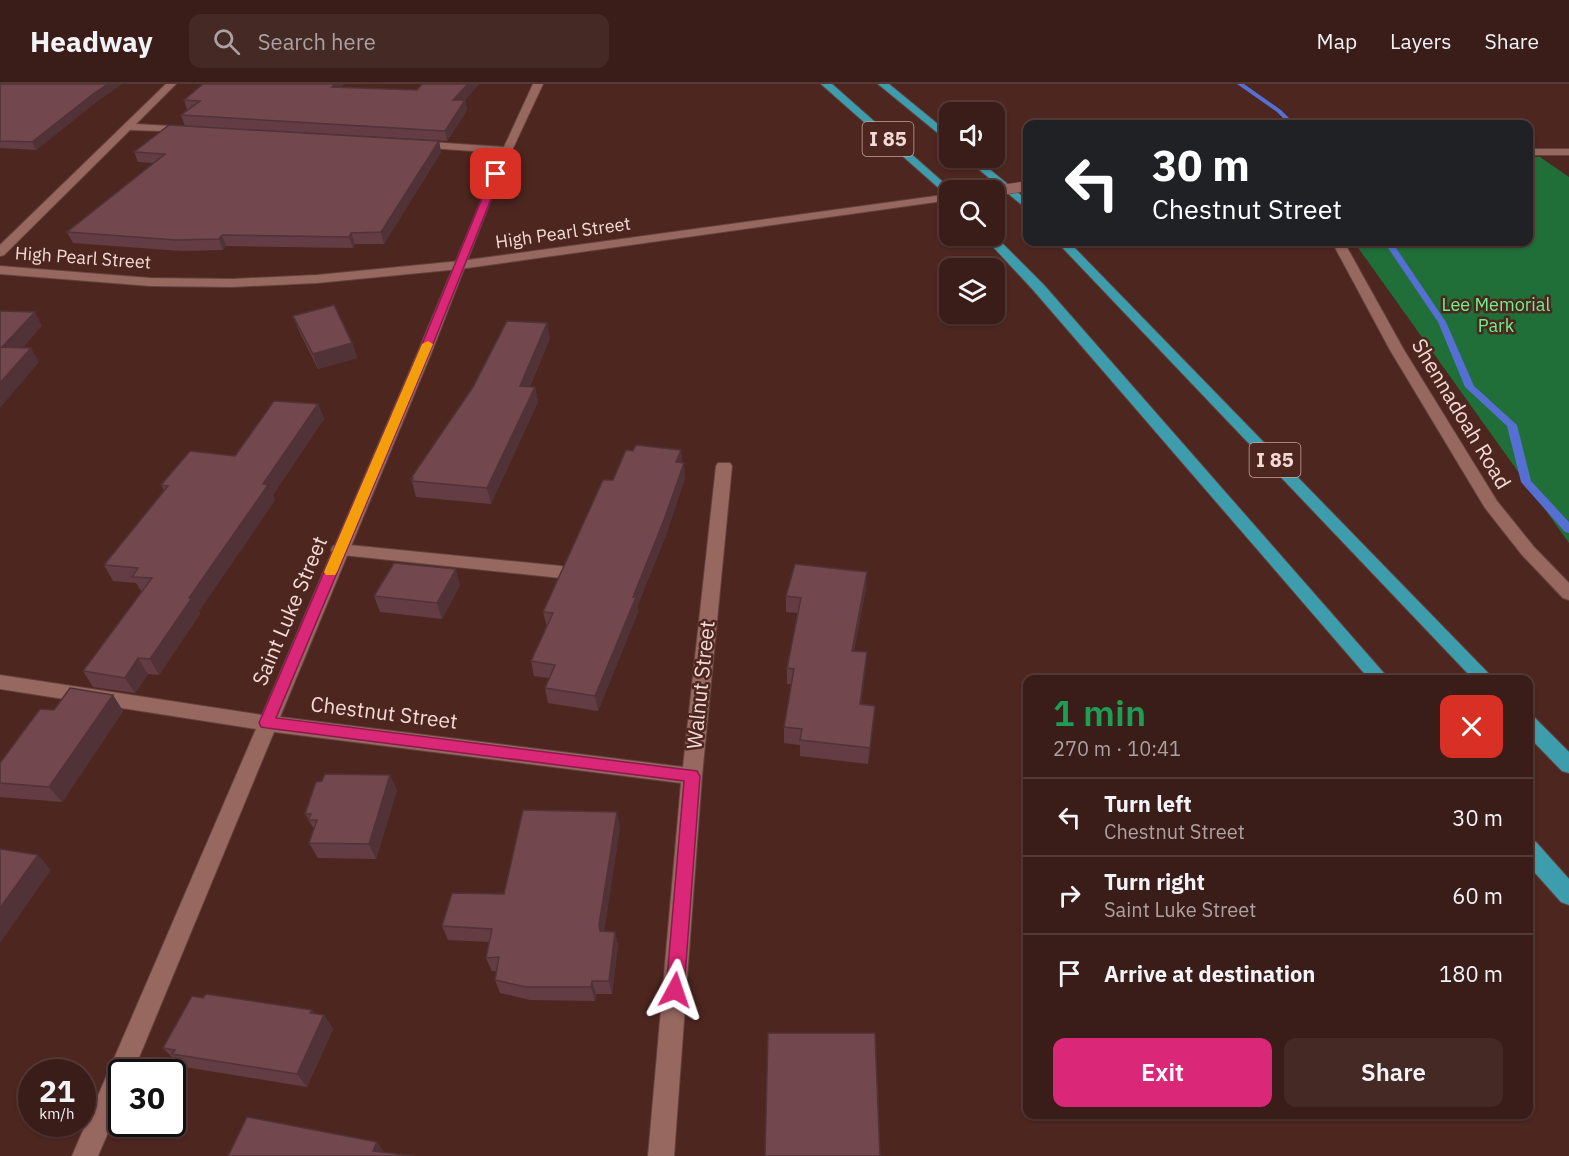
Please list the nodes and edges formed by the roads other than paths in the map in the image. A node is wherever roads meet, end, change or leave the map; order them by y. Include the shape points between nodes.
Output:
1 (171, 84) edge
2 (538, 84) edge
3 (826, 84) edge
4 (883, 84) edge
5 (126, 127) junction
6 (198, 131) edge
7 (939, 131) edge
8 (400, 143) edge
9 (508, 150) junction
10 (1533, 152) edge
11 (1569, 152) edge
12 (982, 168) edge
13 (939, 186) edge
14 (1023, 187) edge
15 (1005, 189) edge
16 (939, 198) edge
17 (1023, 203) edge
18 (999, 246) edge
19 (1067, 246) edge
20 (1340, 246) edge
21 (0, 252) edge
22 (460, 265) junction
23 (0, 270) edge
24 (724, 466) dead end
25 (339, 550) junction
26 (561, 572) edge
27 (1569, 594) edge
28 (1377, 675) edge
29 (1481, 675) edge
30 (0, 682) edge
31 (267, 723) junction
32 (1533, 728) edge
33 (1569, 765) edge
34 (692, 776) junction
35 (1533, 855) edge
36 (1569, 895) edge
37 (85, 1156) edge
38 (661, 1156) edge

1 - 5 street
2 - 9 street, Saint Luke Street
3 - 13 highway, I 85
4 - 7 highway, I 85
5 - 6 street
5 - 21 street
8 - 9 street
9 - 22 street, Saint Luke Street
10 - 11 street
12 - 17 highway
14 - 15 street, bridge
16 - 22 street, High Pearl Street
18 - 28 highway
19 - 29 highway, I 85
20 - 27 street, Shennadoah Road via 1397,350 1491,504
22 - 23 street, High Pearl Street via 232,283 150,282
22 - 25 street, Saint Luke Street
24 - 34 street, Walnut Street
25 - 26 street
25 - 31 street, Saint Luke Street
30 - 31 street, Chestnut Street
31 - 34 street, Chestnut Street
31 - 37 street, Saint Luke Street
32 - 33 highway
34 - 38 street, Walnut Street
35 - 36 highway

